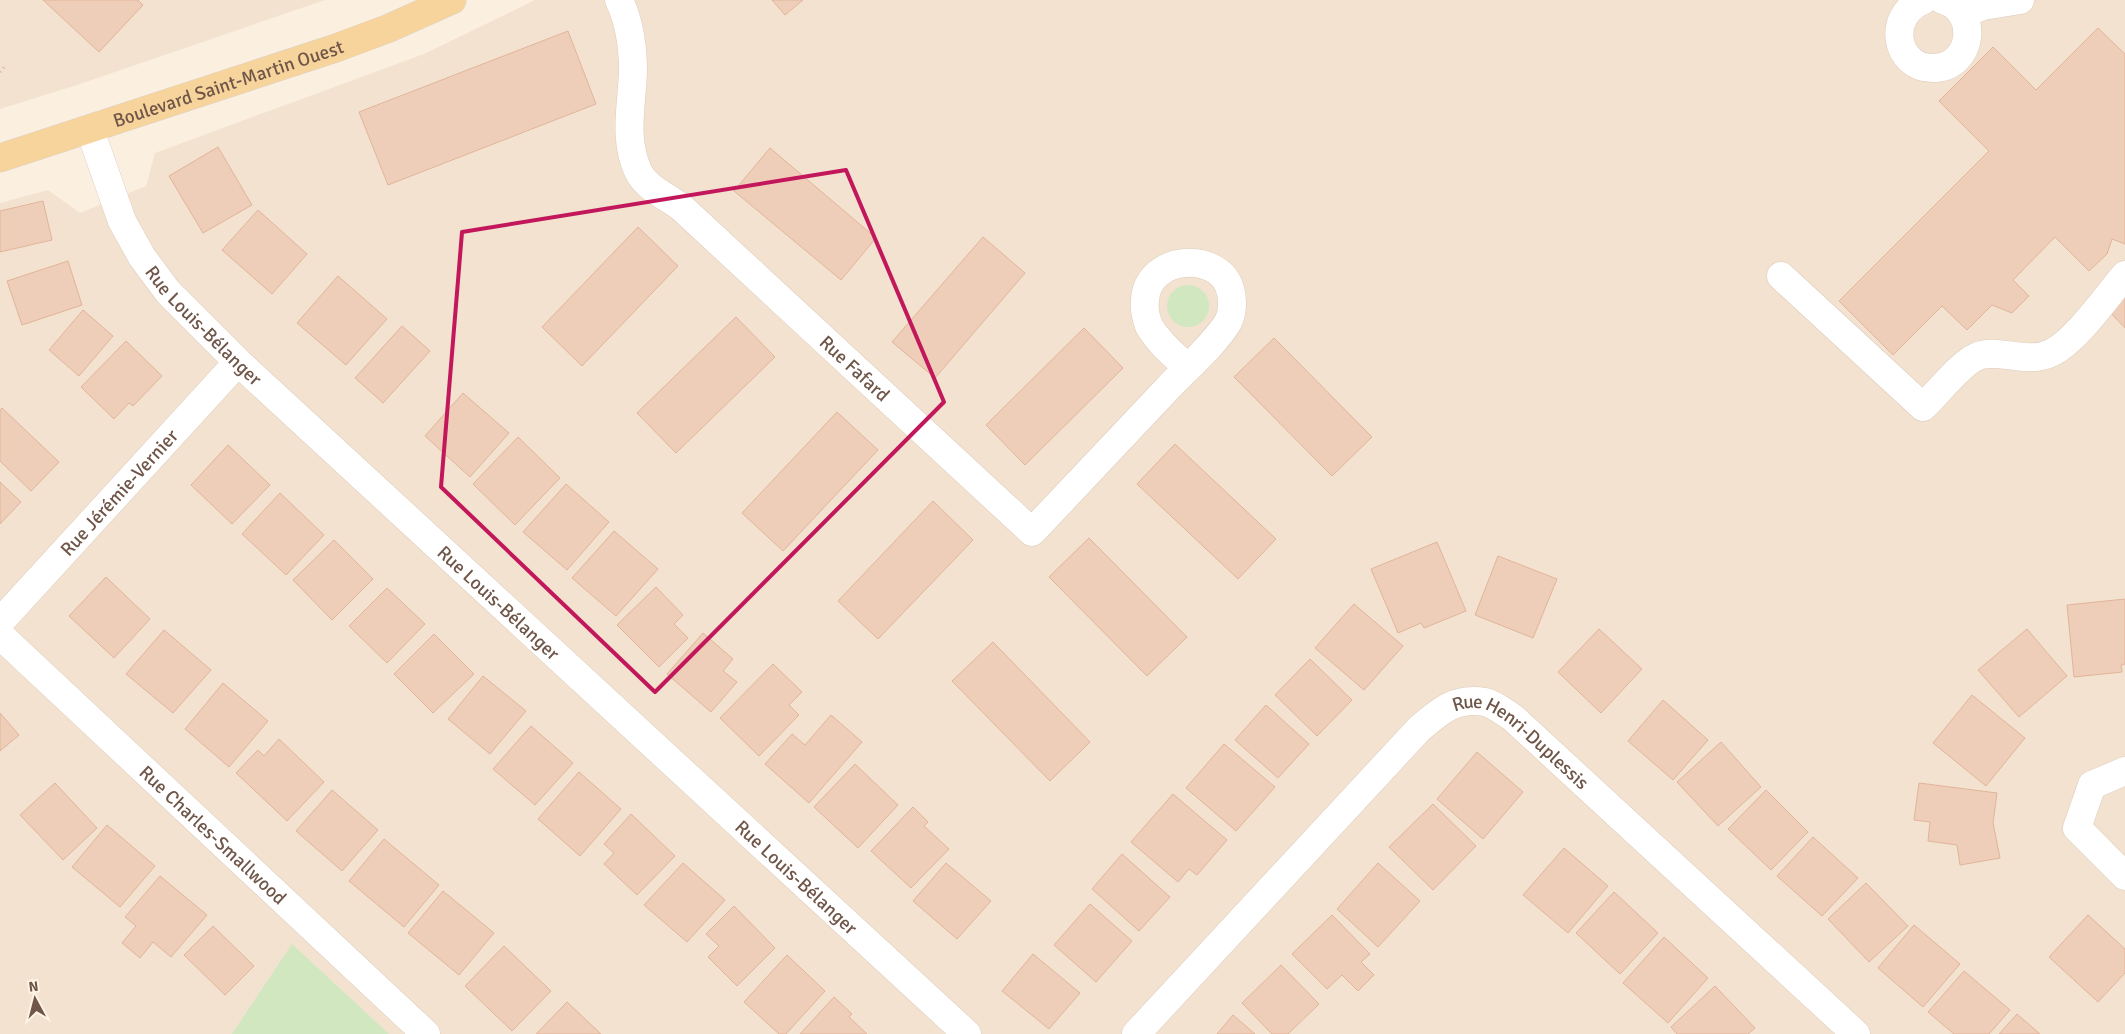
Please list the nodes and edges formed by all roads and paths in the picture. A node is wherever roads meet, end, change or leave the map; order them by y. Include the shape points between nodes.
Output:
1 (452, 0) edge
2 (619, 0) edge
3 (2020, 0) edge
4 (1910, 3) edge
5 (1953, 7) edge
6 (5, 66) dead end
7 (0, 72) edge
8 (90, 130) junction
9 (0, 158) edge
10 (2125, 275) edge
11 (1781, 276) dead end
12 (238, 362) junction
13 (1188, 368) dead end
14 (0, 622) edge
15 (0, 635) edge
16 (2125, 771) edge
17 (2125, 876) edge
18 (426, 1034) edge
19 (966, 1034) edge
20 (1136, 1034) edge
21 (1856, 1034) edge

1 - 8 main road, Boulevard Saint-Martin Ouest via 333,49
2 - 13 street, Rue Fafard via 631,31 630,135 639,171 644,178 682,208 1032,532
3 - 5 street
4 - 5 street via 1899,27 1902,47 1914,62 1933,68 1952,63 1962,54 1968,34
6 - 7 path
8 - 9 main road, Boulevard Saint-Martin Ouest
8 - 12 street, Rue Louis-Bélanger via 119,214 142,257 168,292
10 - 11 street via 2066,344 2040,358 1977,356 1923,407
12 - 14 street, Rue Jérémie-Vernier
12 - 19 street, Rue Louis-Bélanger
15 - 18 street, Rue Charles-Smallwood
16 - 17 street via 2092,785 2077,828
20 - 21 street, Rue Henri-Duplessis via 1419,729 1443,709 1461,702 1486,702 1512,717

